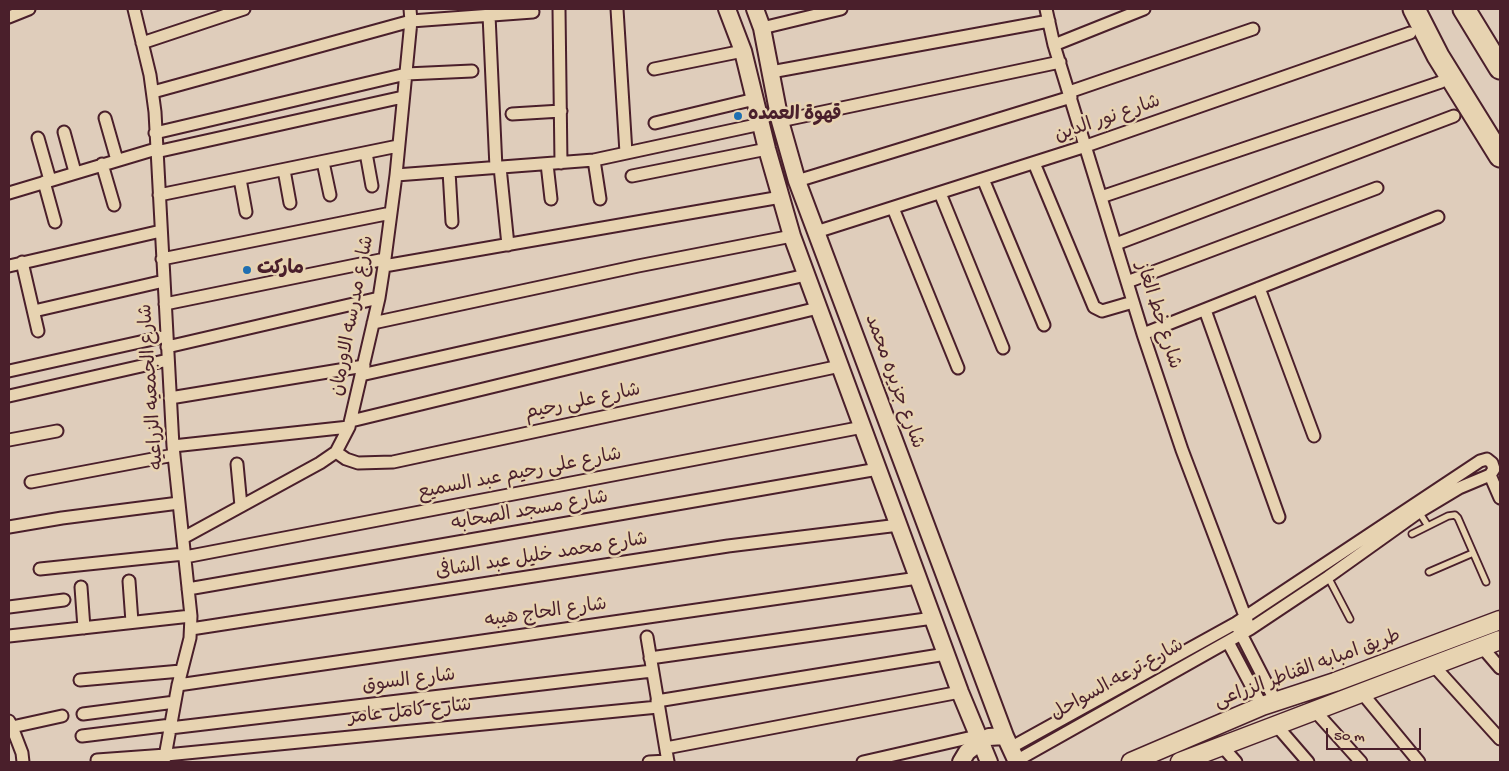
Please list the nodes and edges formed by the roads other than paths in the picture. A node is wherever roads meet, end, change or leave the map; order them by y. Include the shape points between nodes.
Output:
1 (29, 9) edge
2 (134, 9) edge
3 (244, 9) edge
4 (410, 9) edge
5 (559, 9) edge
6 (616, 9) edge
7 (727, 9) edge
8 (755, 9) edge
9 (841, 9) edge
10 (1046, 9) edge
11 (1144, 9) edge
12 (1414, 9) edge
13 (1464, 9) edge
14 (533, 12) dead end
15 (489, 15) junction
16 (9, 17) edge
17 (411, 21) junction
18 (1048, 21) junction
19 (762, 28) junction
20 (1253, 29) dead end
21 (1410, 34) dead end
22 (142, 43) junction
23 (1054, 45) junction
24 (743, 50) junction
25 (1060, 62) junction
26 (1500, 68) edge
27 (654, 69) dead end
28 (472, 71) dead end
29 (770, 72) junction
30 (406, 74) junction
31 (1441, 82) dead end
32 (153, 92) junction
33 (1070, 94) junction
34 (403, 97) junction
35 (755, 99) junction
36 (561, 111) junction
37 (512, 114) dead end
38 (1454, 116) dead end
39 (105, 118) dead end
40 (780, 121) junction
41 (655, 123) dead end
42 (761, 124) junction
43 (64, 132) dead end
44 (155, 133) junction
45 (38, 138) dead end
46 (398, 146) junction
47 (1086, 146) junction
48 (767, 149) junction
49 (156, 150) junction
50 (366, 153) junction
51 (626, 153) junction
52 (1500, 156) edge
53 (117, 160) junction
54 (594, 160) junction
55 (323, 162) junction
56 (562, 163) junction
57 (1034, 163) junction
58 (102, 164) junction
59 (547, 164) junction
60 (498, 167) junction
61 (284, 170) junction
62 (449, 171) junction
63 (75, 172) junction
64 (396, 175) junction
65 (632, 176) dead end
66 (240, 179) junction
67 (983, 179) junction
68 (47, 181) junction
69 (797, 181) junction
70 (372, 186) dead end
71 (1376, 188) dead end
72 (9, 193) edge
73 (940, 193) junction
74 (159, 195) junction
75 (330, 195) dead end
76 (1102, 197) junction
77 (781, 198) junction
78 (551, 199) dead end
79 (600, 199) dead end
80 (290, 203) dead end
81 (114, 205) dead end
82 (893, 208) junction
83 (246, 212) dead end
84 (391, 213) junction
85 (1438, 217) dead end
86 (55, 222) dead end
87 (452, 222) dead end
88 (161, 231) junction
89 (816, 232) junction
90 (792, 236) junction
91 (1116, 244) junction
92 (508, 245) junction
93 (162, 259) junction
94 (22, 262) junction
95 (384, 263) junction
96 (9, 266) edge
97 (806, 275) junction
98 (164, 281) junction
99 (1127, 282) junction
100 (1259, 288) junction
101 (379, 298) junction
102 (1133, 302) junction
103 (165, 304) junction
104 (818, 308) junction
105 (1205, 310) junction
106 (34, 311) junction
107 (374, 323) junction
108 (1044, 325) dead end
109 (38, 331) dead end
110 (1143, 334) junction
111 (167, 342) junction
112 (1003, 348) dead end
113 (168, 360) junction
114 (840, 366) junction
115 (958, 368) dead end
116 (9, 370) edge
117 (362, 371) junction
118 (9, 396) edge
119 (170, 398) junction
120 (350, 424) junction
121 (862, 427) junction
122 (57, 431) dead end
123 (1314, 436) dead end
124 (9, 440) edge
125 (895, 444) junction
126 (173, 450) junction
127 (336, 452) junction
128 (1496, 461) edge
129 (876, 462) junction
130 (237, 464) dead end
131 (1490, 475) junction
132 (31, 482) dead end
133 (1500, 498) edge
134 (179, 503) junction
135 (241, 506) junction
136 (1419, 512) junction
137 (1279, 517) dead end
138 (898, 524) junction
139 (1428, 526) junction
140 (9, 527) edge
141 (1412, 534) dead end
142 (183, 538) junction
143 (1473, 553) junction
144 (185, 555) junction
145 (40, 569) dead end
146 (1429, 572) dead end
147 (1328, 577) junction
148 (918, 578) junction
149 (129, 581) dead end
150 (1486, 582) dead end
151 (81, 587) dead end
152 (188, 590) junction
153 (64, 600) dead end
154 (9, 607) edge
155 (191, 616) junction
156 (933, 618) junction
157 (1350, 618) dead end
158 (1241, 620) junction
159 (1500, 620) edge
160 (132, 622) junction
161 (84, 628) junction
162 (191, 628) junction
163 (1246, 632) junction
164 (9, 636) edge
165 (647, 637) dead end
166 (1500, 640) edge
167 (1228, 642) junction
168 (1482, 647) junction
169 (946, 654) junction
170 (650, 658) junction
171 (1434, 666) junction
172 (1500, 668) edge
173 (181, 671) junction
174 (652, 671) junction
175 (80, 680) dead end
176 (178, 685) junction
177 (960, 692) junction
178 (1362, 693) junction
179 (175, 702) junction
180 (658, 704) junction
181 (1269, 704) junction
182 (1315, 711) junction
183 (83, 714) dead end
184 (62, 716) dead end
185 (11, 724) edge
186 (1276, 725) junction
187 (171, 726) junction
188 (82, 736) dead end
189 (978, 739) junction
190 (1188, 739) junction
191 (1500, 739) edge
192 (1222, 746) junction
193 (666, 748) junction
194 (1012, 754) edge
195 (165, 759) edge
196 (1187, 759) edge
197 (97, 760) dead end
198 (23, 762) edge
199 (649, 762) edge
200 (668, 762) edge
201 (863, 762) edge
202 (961, 762) edge
203 (989, 762) edge
204 (1131, 762) edge
205 (1236, 762) edge
206 (1308, 762) edge
207 (1361, 762) edge
208 (1419, 762) edge

1 - 16 street
2 - 22 street, شارع الجمعيه الزراعيه
3 - 22 street
4 - 17 street, شارع مدرسه الاورمان
5 - 36 street
6 - 51 street
7 - 24 main road
8 - 19 main road, شارع جزيره محمد
9 - 19 street
10 - 18 street, شارع خط الغاز
11 - 23 street
12 - 52 highway via 1438,56
13 - 26 highway
14 - 15 street
15 - 17 street
15 - 60 street
17 - 30 street, شارع مدرسه الاورمان
17 - 32 street
18 - 23 street, شارع خط الغاز
18 - 29 street
19 - 29 main road, شارع جزيره محمد
20 - 33 street
21 - 47 street, شارع نور الدين
22 - 32 street, شارع الجمعيه الزراعيه
23 - 25 street, شارع خط الغاز
24 - 27 street
24 - 35 main road
25 - 33 street, شارع خط الغاز
25 - 40 street
28 - 30 street
29 - 40 main road, شارع جزيره محمد
30 - 34 street, شارع مدرسه الاورمان
30 - 44 street
31 - 76 street
32 - 44 street, شارع الجمعيه الزراعيه
33 - 47 street, شارع خط الغاز
33 - 69 street
34 - 46 street, شارع مدرسه الاورمان
34 - 49 street
35 - 41 street
35 - 42 main road
36 - 37 street
36 - 56 street
38 - 91 street
39 - 53 street
40 - 69 main road, شارع جزيره محمد
42 - 48 main road
42 - 51 street
43 - 63 street
44 - 49 street, شارع الجمعيه الزراعيه
45 - 68 street
46 - 50 street
46 - 64 street, شارع مدرسه الاورمان
47 - 57 street, شارع نور الدين
47 - 76 street, شارع خط الغاز
48 - 65 street
48 - 77 main road
49 - 53 street
49 - 74 street, شارع الجمعيه الزراعيه
50 - 55 street
50 - 70 street
51 - 54 street
53 - 58 street
54 - 56 street
54 - 79 street
55 - 61 street
55 - 75 street
56 - 59 street
57 - 67 street, شارع نور الدين
57 - 102 street via 1094,307 1102,311
58 - 63 street
58 - 81 street
59 - 60 street
59 - 78 street
60 - 62 street
60 - 92 street
61 - 66 street
61 - 80 street
62 - 64 street
62 - 87 street
63 - 68 street
64 - 84 street, شارع مدرسه الاورمان
66 - 74 street
66 - 83 street
67 - 73 street, شارع نور الدين
67 - 108 street
68 - 72 street
68 - 86 street
69 - 89 main road, شارع جزيره محمد
71 - 99 street
73 - 82 street, شارع نور الدين
73 - 112 street
74 - 88 street, شارع الجمعيه الزراعيه
76 - 91 street, شارع خط الغاز
77 - 90 main road
77 - 92 street
82 - 89 street, شارع نور الدين
82 - 115 street
84 - 93 street
84 - 95 street, شارع مدرسه الاورمان
85 - 100 street
88 - 93 street, شارع الجمعيه الزراعيه
88 - 94 street
89 - 125 main road, شارع جزيره محمد
90 - 97 main road
90 - 107 street
91 - 99 street, شارع خط الغاز
92 - 95 street
93 - 98 street, شارع الجمعيه الزراعيه
94 - 96 street
94 - 106 street
95 - 101 street, شارع مدرسه الاورمان
95 - 103 street
97 - 104 main road
97 - 117 street
98 - 103 street, شارع الجمعيه الزراعيه
98 - 106 street
99 - 102 street, شارع خط الغاز
100 - 105 street
100 - 123 street
101 - 107 street, شارع مدرسه الاورمان
101 - 111 street
102 - 110 street, شارع خط الغاز
103 - 111 street, شارع الجمعيه الزراعيه
104 - 114 main road
104 - 120 street
105 - 110 street
105 - 137 street
106 - 109 street
107 - 117 street, شارع مدرسه الاورمان
110 - 158 street, شارع خط الغاز
111 - 113 street, شارع الجمعيه الزراعيه
111 - 116 street
113 - 118 street
113 - 119 street, شارع الجمعيه الزراعيه
114 - 121 main road
114 - 127 street, شارع على رحيم via 393,462 358,464
117 - 119 street
117 - 120 street, شارع مدرسه الاورمان
119 - 126 street, شارع الجمعيه الزراعيه
120 - 126 street
120 - 127 street, شارع مدرسه الاورمان
121 - 129 main road
121 - 144 street, شارع على رحيم عبد السميع
122 - 124 street
125 - 129 main road
125 - 194 main road, شارع جزيره محمد
126 - 132 street
126 - 134 street, شارع الجمعيه الزراعيه
127 - 135 street, شارع مدرسه الاورمان
128 - 131 street
128 - 158 street, شارع ترعه السواحل via 1480,461
129 - 138 main road
129 - 152 street, شارع مسجد الصحابه
130 - 135 street
131 - 133 street
131 - 136 street, شارع ترعه السواحل via 1459,488
134 - 140 street
134 - 142 street, شارع الجمعيه الزراعيه
135 - 142 street, شارع مدرسه الاورمان
136 - 139 lane
136 - 147 street, شارع ترعه السواحل
138 - 148 main road
138 - 162 street, شارع محمد خليل عبد الشافى via 728,546
139 - 141 lane
139 - 143 lane via 1455,515
142 - 144 street, شارع الجمعيه الزراعيه
143 - 146 lane
143 - 150 lane
144 - 145 street, شارع على رحيم عبد السميع
144 - 152 street, شارع الجمعيه الزراعيه
147 - 157 lane
147 - 163 street, شارع ترعه السواحل
148 - 156 main road
148 - 176 street, شارع الحاج هيبه
149 - 160 street
151 - 161 street
152 - 155 street, شارع الجمعيه الزراعيه
153 - 154 street
155 - 160 street
155 - 162 street, شارع الجمعيه الزراعيه
156 - 169 main road
156 - 170 street
158 - 163 street, شارع خط الغاز
158 - 194 street, شارع ترعه السواحل
159 - 181 main road, طريق امبابه القناطر الزراعى
160 - 161 street
161 - 164 street
162 - 173 street, شارع الجمعيه الزراعيه
163 - 167 street, شارع ترعه السواحل
163 - 181 street, شارع خط الغاز
165 - 170 street
166 - 168 main road, طريق امبابه القناطر الزراعى
167 - 181 street
167 - 194 street, شارع ترعه السواحل
168 - 171 main road, طريق امبابه القناطر الزراعى
168 - 172 street
169 - 177 main road
169 - 180 street, شارع كامل عامر
170 - 174 street
171 - 178 main road, طريق امبابه القناطر الزراعى
171 - 191 street
173 - 175 street
173 - 176 street, شارع الجمعيه الزراعيه
174 - 180 street
174 - 187 street, شارع السوق
176 - 179 street, شارع الجمعيه الزراعيه
177 - 189 main road
177 - 193 street
178 - 182 main road, طريق امبابه القناطر الزراعى
178 - 208 street
179 - 183 street
179 - 187 street, شارع الجمعيه الزراعيه
180 - 193 street
180 - 195 street, شارع كامل عامر
181 - 190 main road, طريق امبابه القناطر الزراعى
182 - 186 main road, طريق امبابه القناطر الزراعى
182 - 207 street
184 - 185 street
185 - 198 street
186 - 192 main road, طريق امبابه القناطر الزراعى
186 - 206 street
187 - 188 street, شارع السوق
187 - 195 street, شارع الجمعيه الزراعيه
189 - 194 main road, شارع ترعه السواحل via 989,737
189 - 201 street
189 - 202 main road
189 - 203 main road
190 - 196 main road
190 - 204 main road, طريق امبابه القناطر الزراعى
192 - 196 main road, طريق امبابه القناطر الزراعى
192 - 205 street
193 - 200 street
195 - 197 street, شارع كامل عامر
199 - 200 street

